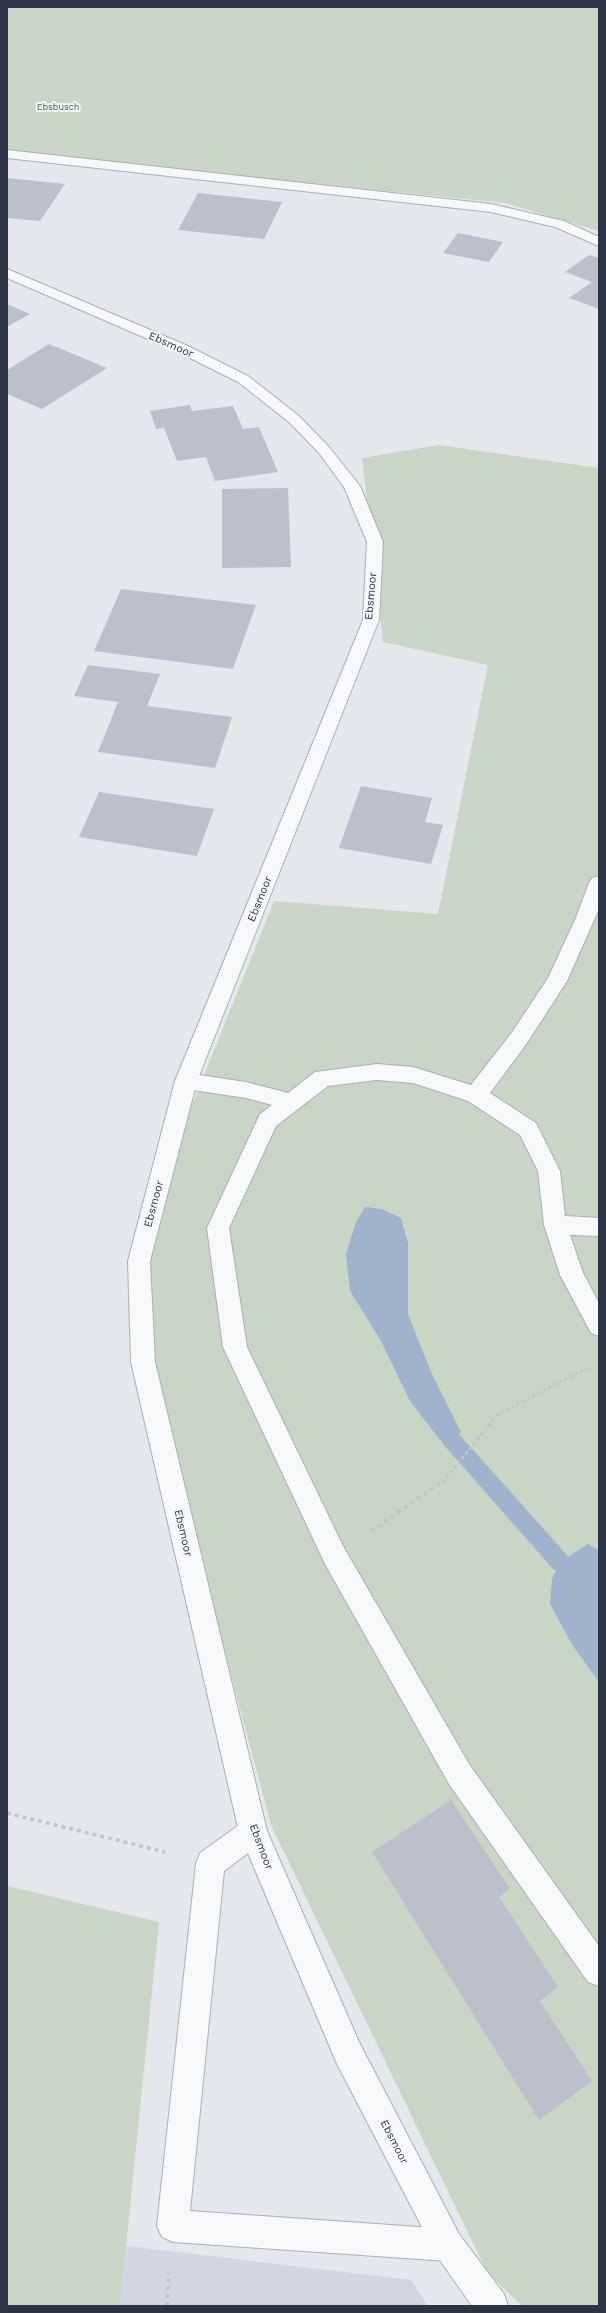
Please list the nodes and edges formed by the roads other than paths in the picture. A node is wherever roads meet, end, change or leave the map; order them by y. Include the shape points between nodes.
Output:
1 (7, 154) edge
2 (599, 242) edge
3 (7, 273) edge
4 (599, 883) edge
5 (186, 1080) junction
6 (476, 1095) junction
7 (291, 1102) junction
8 (555, 1225) junction
9 (599, 1227) edge
10 (599, 1326) edge
11 (253, 1832) junction
12 (599, 1971) edge
13 (448, 2245) junction
14 (492, 2306) edge

1 - 2 street via 491,208 559,224
3 - 5 street, Ebsmoor via 184,350 243,380 294,419 324,450 352,486 375,542 371,620
4 - 6 street via 557,981 520,1037
5 - 7 street via 246,1090
5 - 11 street, Ebsmoor via 139,1262 143,1362
6 - 7 street via 413,1075 377,1072 323,1078
6 - 8 street via 528,1129 549,1171
7 - 12 street via 268,1120 218,1228 235,1347 334,1555 459,1774
8 - 9 street
8 - 10 street via 572,1275
11 - 13 street, Ebsmoor via 348,2054
11 - 13 street via 210,1863 173,2226
13 - 14 street, Ebsmoor

